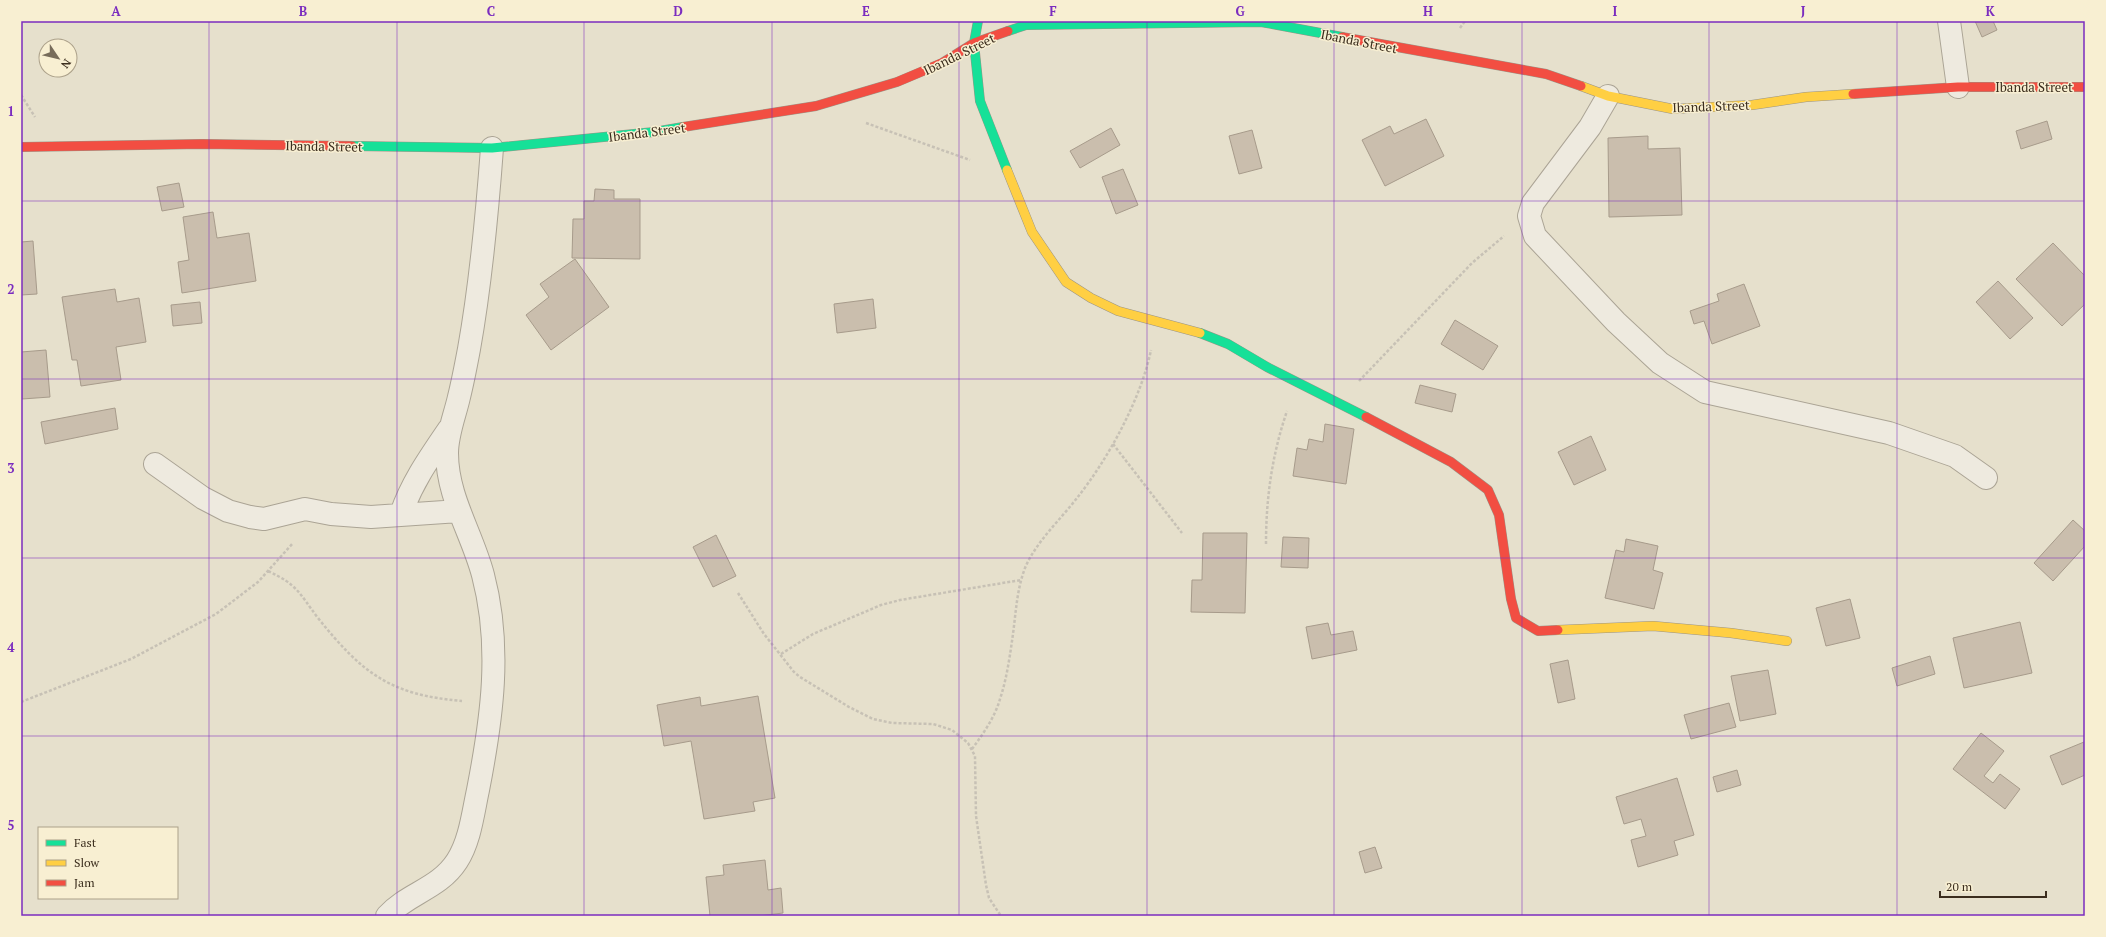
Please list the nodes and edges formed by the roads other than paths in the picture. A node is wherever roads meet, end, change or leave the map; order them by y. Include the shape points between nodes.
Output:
1 (978, 21) edge
2 (1949, 21) edge
3 (974, 44) junction
4 (1958, 87) junction
5 (2085, 87) edge
6 (1608, 96) junction
7 (21, 147) edge
8 (492, 148) junction
9 (453, 423) junction
10 (155, 464) dead end
11 (1986, 478) dead end
12 (459, 511) junction
13 (402, 514) junction
14 (1787, 641) dead end
15 (387, 916) edge

1 - 3 street
2 - 4 street
3 - 6 street, Ibanda Street via 1026,25 1261,22 1546,74
3 - 8 street, Ibanda Street via 942,63 897,82 816,106 654,132
3 - 14 street via 980,101 1008,174 1032,232 1066,282 1118,311 1203,334 1228,344 1451,462 1488,490 1499,515 1510,599 1516,618 1538,631 1653,626
4 - 5 street, Ibanda Street
4 - 6 street, Ibanda Street via 1806,97 1752,105 1673,109
6 - 11 street via 1574,150 1533,203 1529,216 1535,236 1616,322 1660,364 1705,392 1889,433 1955,456
7 - 8 street, Ibanda Street via 202,144
8 - 9 street via 475,314
9 - 12 street via 448,443 448,465
9 - 13 street via 420,471
10 - 13 street via 203,498 228,511 250,517 264,519 305,509 371,517
12 - 13 street
12 - 15 street via 478,555 490,601 495,651 487,742 473,814 459,859 438,883 394,909

